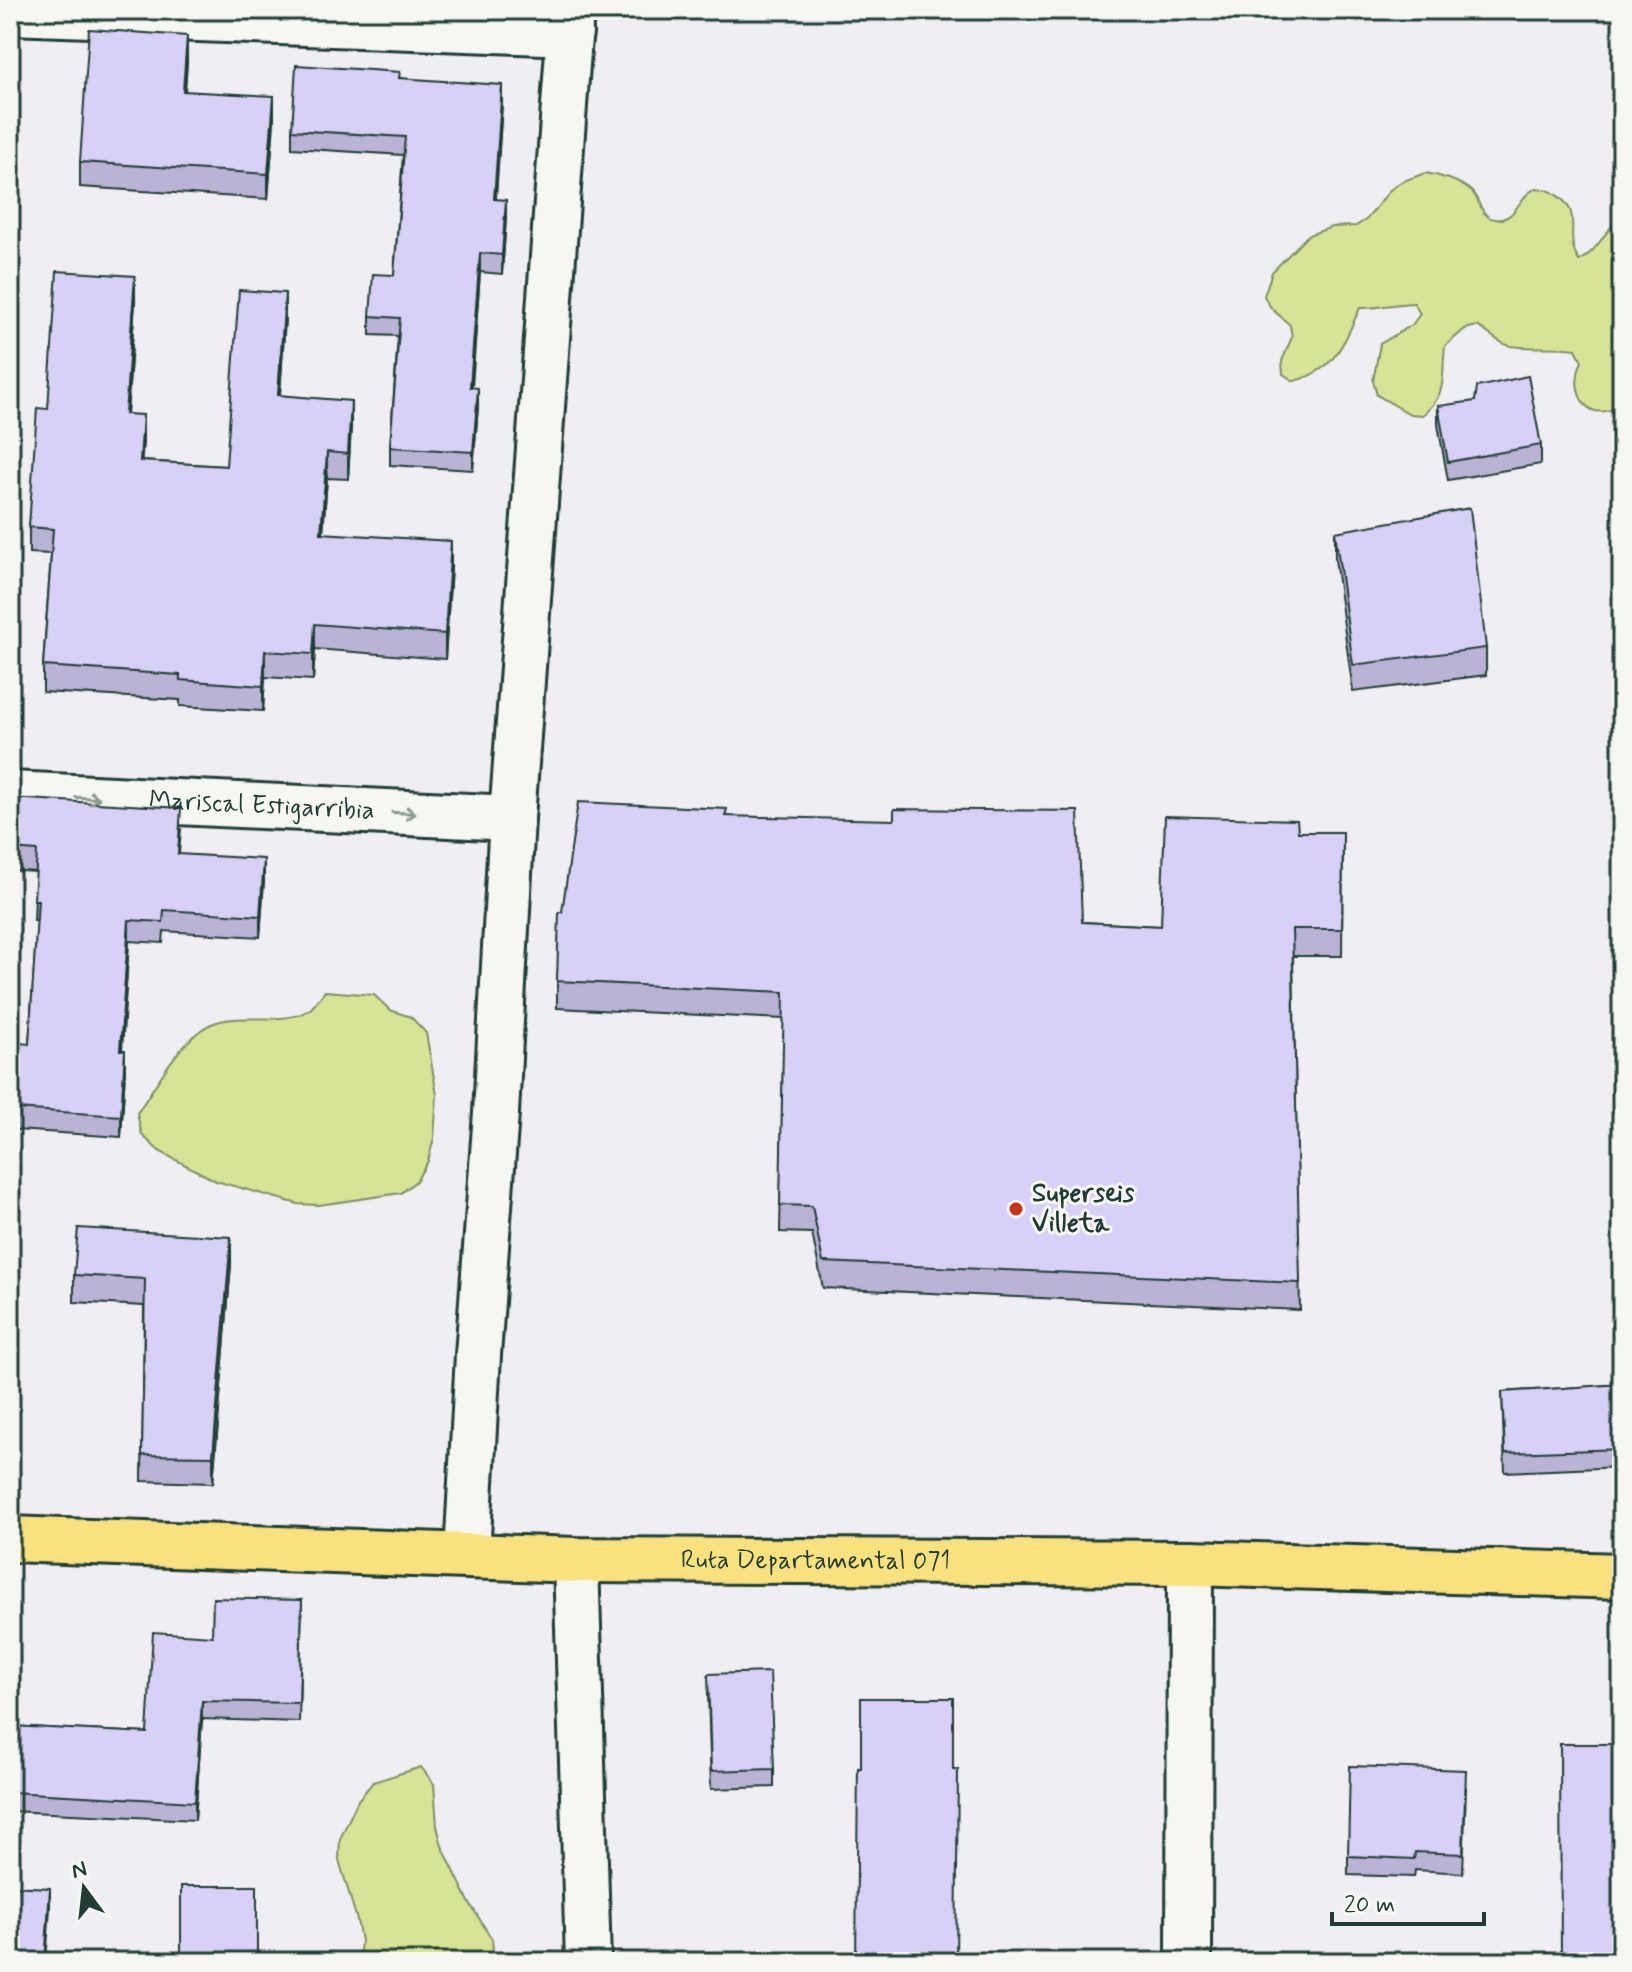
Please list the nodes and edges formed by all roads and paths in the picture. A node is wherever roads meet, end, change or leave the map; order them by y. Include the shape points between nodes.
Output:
1 (10, 12) edge
2 (570, 22) edge
3 (10, 794) edge
4 (512, 818) junction
5 (10, 1539) edge
6 (467, 1555) junction
7 (576, 1560) junction
8 (1190, 1563) junction
9 (1622, 1576) edge
10 (588, 1962) edge
11 (1189, 1962) edge

1 - 2 street
2 - 4 street
3 -> 4 street, Mariscal Estigarribia
4 - 6 street
5 - 6 main road, Ruta Departamental 071
6 - 7 main road, Ruta Departamental 071
7 - 8 main road, Ruta Departamental 071
7 - 10 street
8 - 9 main road, Ruta Departamental 071
8 - 11 street

